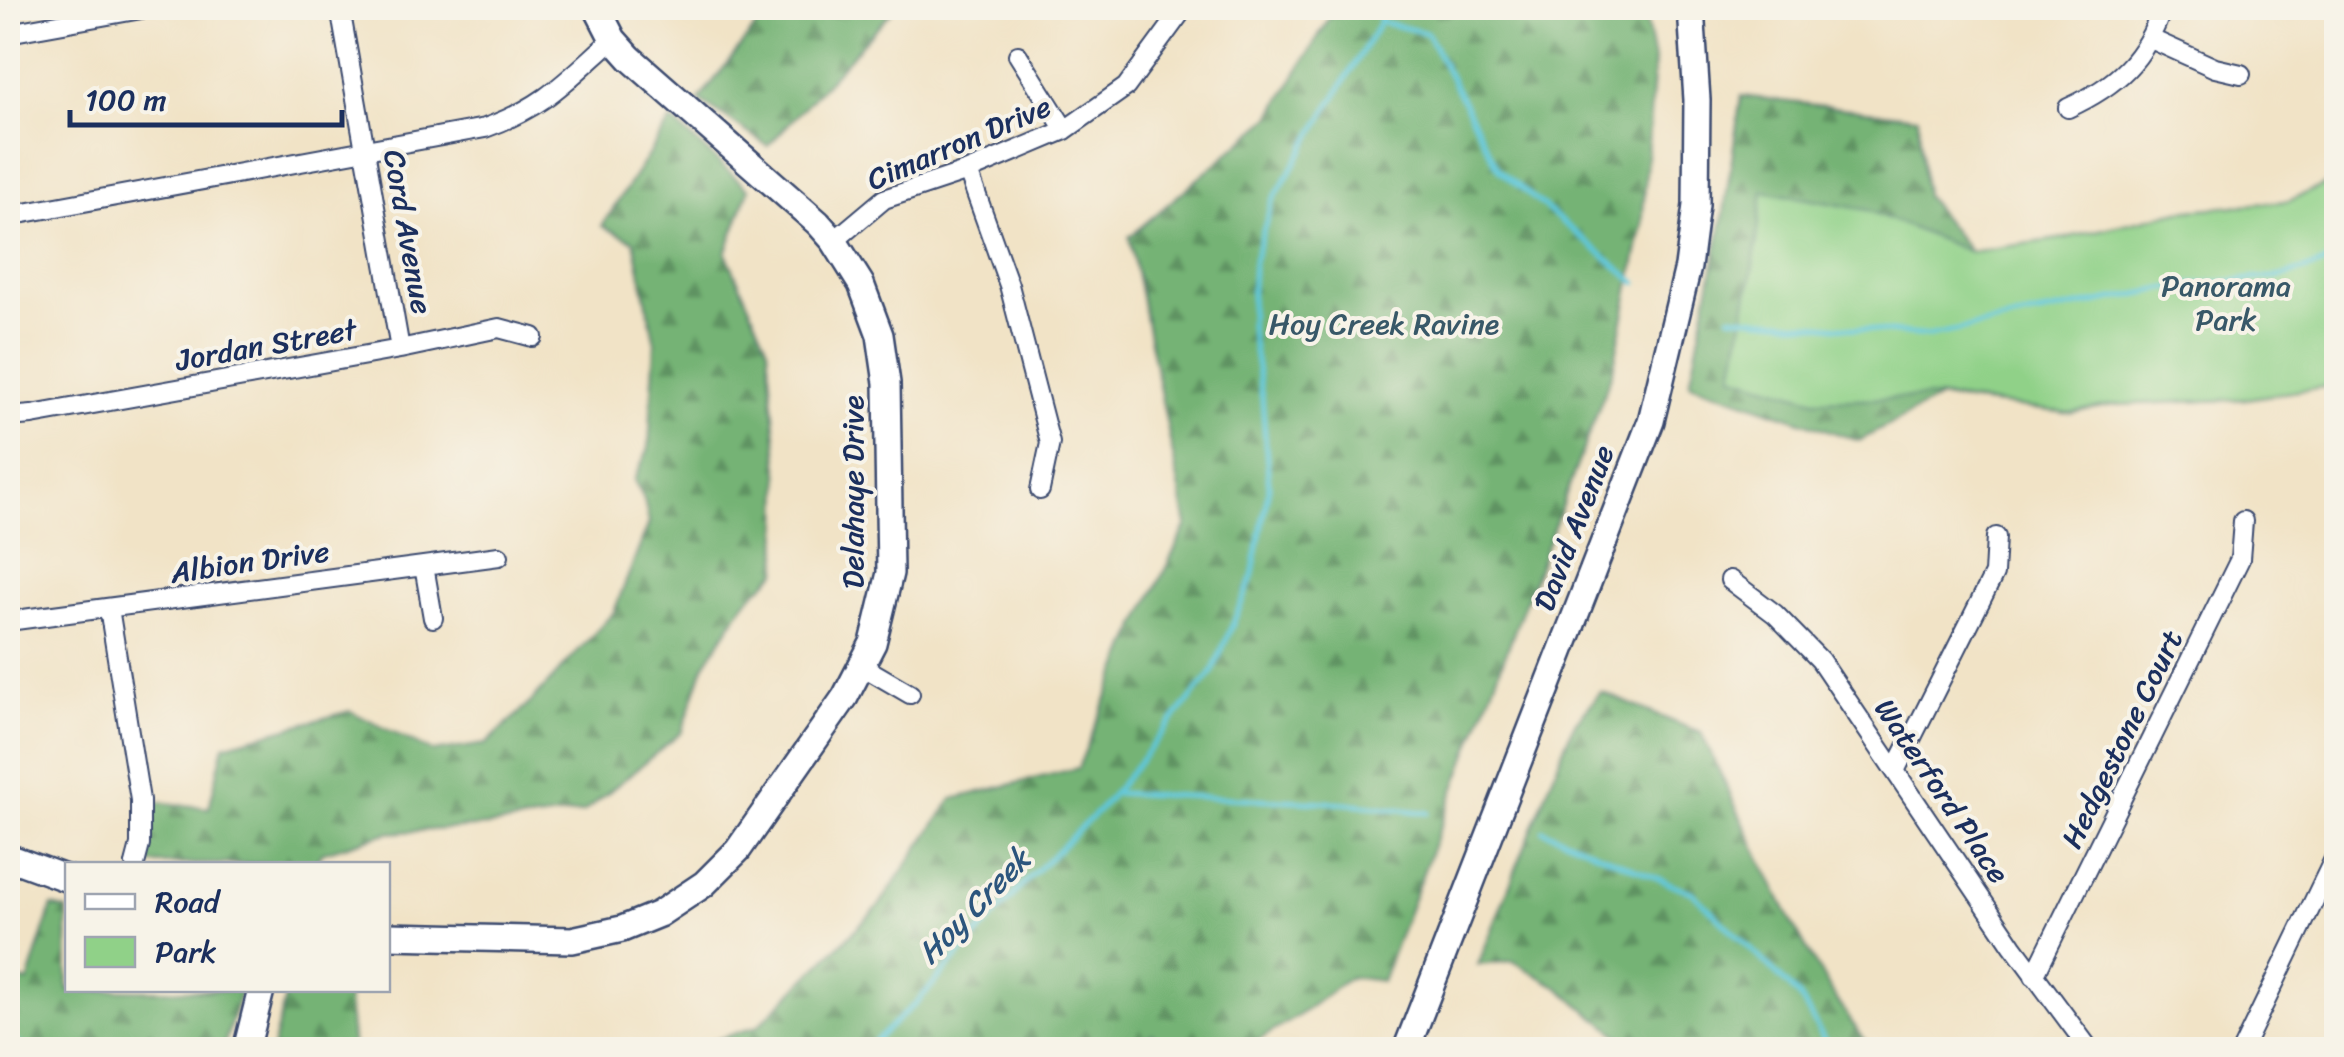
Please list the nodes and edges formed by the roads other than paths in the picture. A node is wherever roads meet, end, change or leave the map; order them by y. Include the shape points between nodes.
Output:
1 (147, 8) edge
2 (340, 8) edge
3 (596, 8) edge
4 (1184, 8) edge
5 (1691, 8) edge
6 (2162, 8) edge
7 (8, 32) edge
8 (613, 38) junction
9 (2152, 39) junction
10 (1018, 55) dead end
11 (2241, 74) dead end
12 (2068, 108) dead end
13 (1064, 130) junction
14 (366, 152) junction
15 (968, 171) junction
16 (8, 216) edge
17 (834, 241) junction
18 (533, 337) dead end
19 (400, 349) junction
20 (8, 417) edge
21 (1040, 490) dead end
22 (2242, 521) dead end
23 (1996, 538) dead end
24 (499, 556) dead end
25 (424, 566) junction
26 (1730, 580) dead end
27 (109, 608) junction
28 (433, 618) dead end
29 (8, 621) edge
30 (862, 666) junction
31 (910, 694) dead end
32 (1896, 769) junction
33 (2336, 855) edge
34 (8, 857) edge
35 (136, 862) edge
36 (65, 878) edge
37 (390, 936) edge
38 (2034, 976) junction
39 (261, 992) edge
40 (246, 1050) edge
41 (1406, 1050) edge
42 (2090, 1050) edge
43 (2242, 1050) edge

1 - 7 street
2 - 14 street, Cord Avenue
3 - 8 street, Delahaye Drive
4 - 13 street, Cimarron Drive via 1126,87
5 - 41 street, David Avenue via 1696,204 1651,421
6 - 9 street
8 - 14 street via 550,97 510,119
8 - 17 street, Delahaye Drive
9 - 11 street
9 - 12 street via 2124,73
10 - 13 street
13 - 15 street, Cimarron Drive
14 - 16 street
14 - 19 street, Cord Avenue
15 - 17 street, Cimarron Drive via 884,199
15 - 21 street via 1009,285 1050,443
17 - 30 street, Delahaye Drive via 872,312 886,383 890,573
18 - 19 street, Jordan Street via 499,328
19 - 20 street, Jordan Street
22 - 38 street, Hedgestone Court via 2240,559
23 - 32 street via 1994,574
24 - 25 street, Albion Drive
25 - 27 street, Albion Drive
25 - 28 street
26 - 32 street, Waterford Place via 1806,643
27 - 29 street, Albion Drive
27 - 35 street via 140,800
30 - 31 street
30 - 37 street, Delahaye Drive via 738,850 704,884 659,914 572,940
32 - 38 street, Waterford Place
33 - 43 street
34 - 36 street
38 - 42 street, Waterford Place
39 - 40 street

